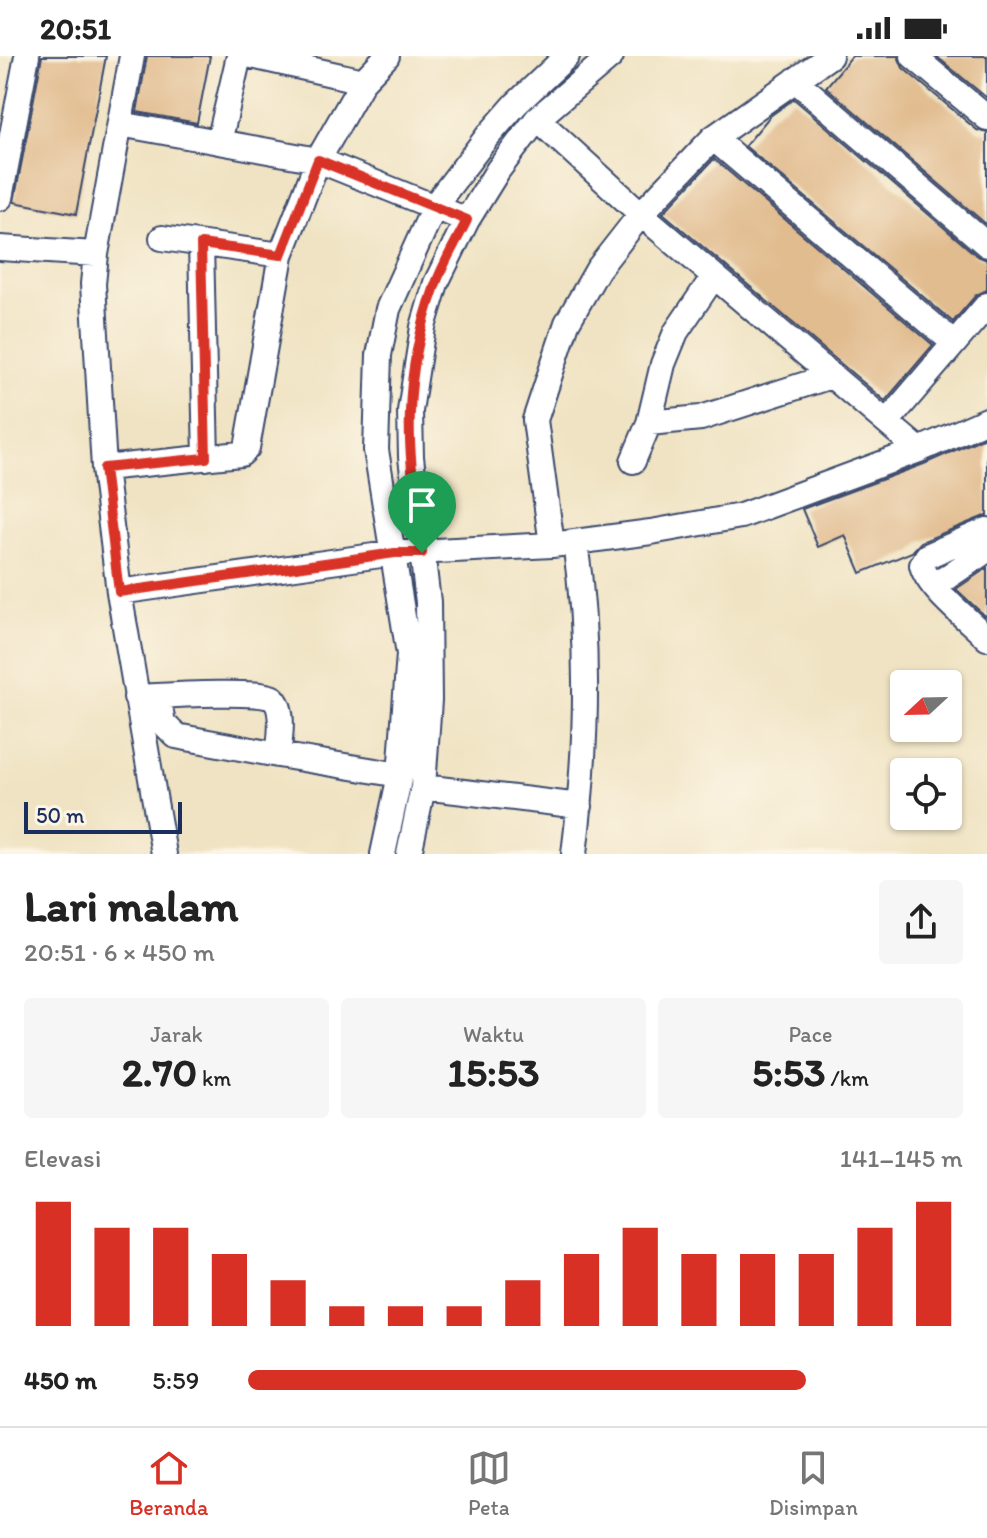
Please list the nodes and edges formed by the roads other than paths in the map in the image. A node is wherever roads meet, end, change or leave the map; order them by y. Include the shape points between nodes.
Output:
1 (27, 56) edge
2 (132, 56) edge
3 (239, 56) edge
4 (252, 56) edge
5 (387, 56) edge
6 (567, 56) edge
7 (611, 56) edge
8 (830, 56) edge
9 (913, 56) edge
10 (795, 80) junction
11 (363, 81) junction
12 (987, 118) edge
13 (537, 119) junction
14 (120, 124) junction
15 (713, 138) junction
16 (219, 142) junction
17 (318, 160) junction
18 (0, 198) edge
19 (435, 205) junction
20 (641, 214) junction
21 (467, 220) junction
22 (162, 238) dead end
23 (201, 244) junction
24 (987, 245) edge
25 (0, 248) edge
26 (96, 254) junction
27 (281, 255) junction
28 (714, 276) junction
29 (987, 305) edge
30 (954, 343) junction
31 (831, 376) junction
32 (987, 420) edge
33 (887, 422) junction
34 (649, 423) junction
35 (919, 450) junction
36 (206, 458) junction
37 (633, 461) dead end
38 (104, 468) junction
39 (987, 530) edge
40 (563, 544) junction
41 (987, 550) edge
42 (395, 553) junction
43 (422, 553) junction
44 (934, 586) junction
45 (119, 592) junction
46 (987, 638) edge
47 (147, 696) junction
48 (278, 755) junction
49 (400, 775) junction
50 (423, 787) junction
51 (580, 806) junction
52 (164, 854) edge
53 (383, 854) edge
54 (409, 854) edge
55 (574, 854) edge

1 - 18 street
2 - 14 street
3 - 16 street
4 - 11 street
5 - 11 street
6 - 19 street via 516,104
7 - 13 street
8 - 10 street
9 - 12 street
10 - 15 street
10 - 24 street
11 - 17 street
13 - 20 street
13 - 21 street
14 - 16 street
14 - 26 street
15 - 20 street
15 - 30 street
16 - 17 street
17 - 19 street
17 - 27 street
19 - 21 street
19 - 42 street via 388,309 379,355 376,450
20 - 28 street
20 - 40 street via 598,269 567,323 535,420
21 - 43 street via 436,283 413,385 411,457
22 - 23 street
23 - 27 street
23 - 36 street
25 - 26 street
26 - 38 street via 93,284
27 - 36 street via 247,448 241,454
28 - 31 street
28 - 34 street via 676,332
29 - 30 street
30 - 33 street
31 - 33 street
31 - 34 street via 701,418
32 - 35 street
33 - 35 street
34 - 37 street
35 - 40 street via 741,516
36 - 38 street
38 - 45 street
39 - 44 street via 923,560 923,572
40 - 43 street
40 - 51 street via 583,595
41 - 44 street
42 - 43 street
42 - 45 street
42 - 49 street via 409,654
43 - 50 street via 429,649
44 - 46 street
45 - 47 street
47 - 48 street via 176,736
47 - 48 street via 271,697 280,716
47 - 52 street
48 - 49 street
49 - 53 street
50 - 51 street
50 - 54 street
51 - 55 street

